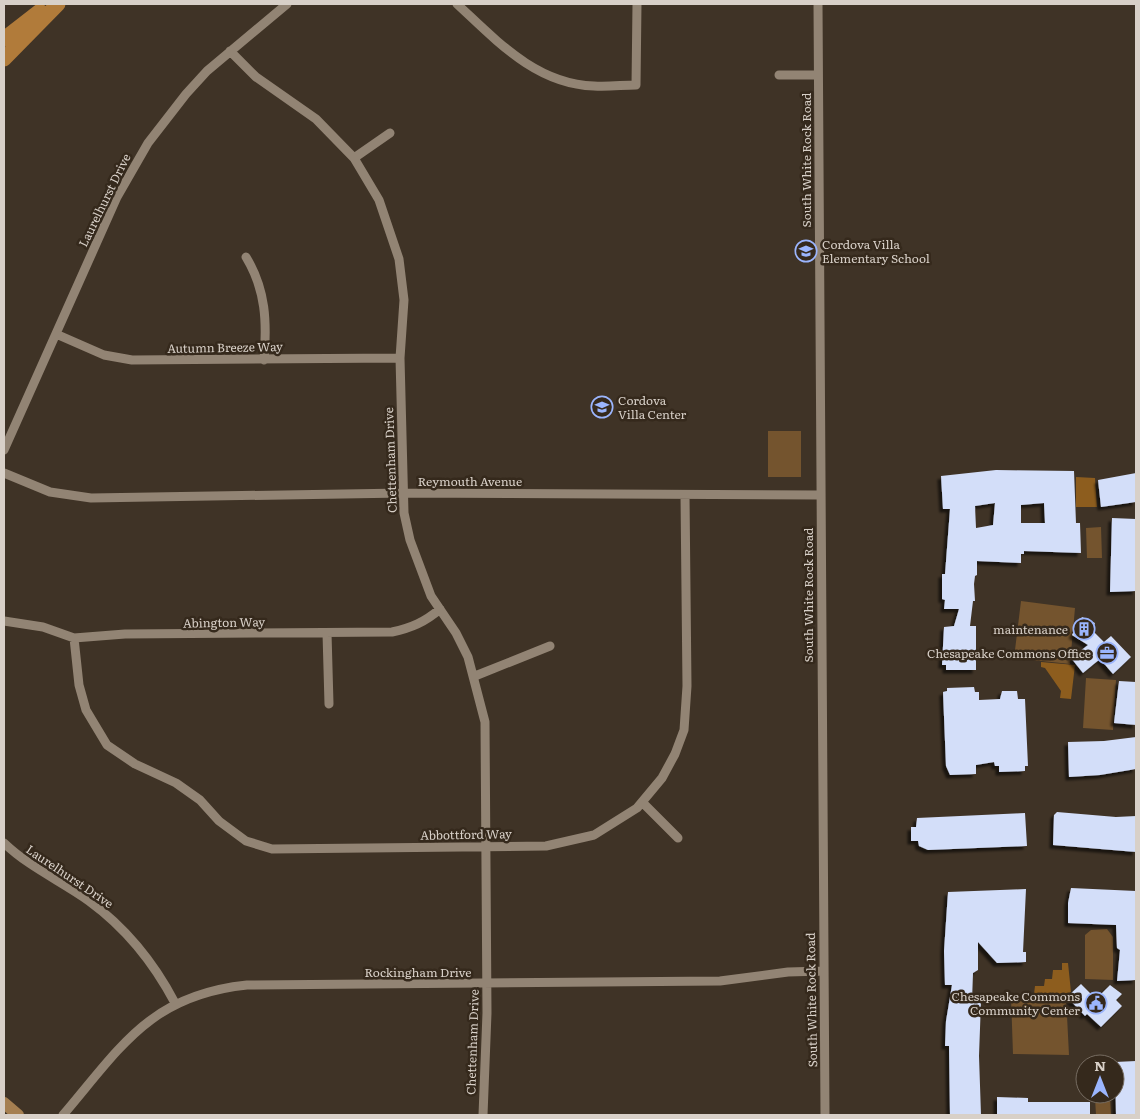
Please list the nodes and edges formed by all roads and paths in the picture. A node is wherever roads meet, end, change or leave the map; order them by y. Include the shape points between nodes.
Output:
1 (50, 4) edge
2 (58, 4) edge
3 (287, 4) edge
4 (457, 4) edge
5 (637, 4) edge
6 (818, 4) edge
7 (4, 39) edge
8 (230, 50) junction
9 (4, 58) edge
10 (779, 75) dead end
11 (818, 76) junction
12 (390, 133) dead end
13 (354, 158) junction
14 (246, 257) dead end
15 (56, 334) junction
16 (400, 358) junction
17 (264, 360) junction
18 (4, 450) edge
19 (4, 473) edge
20 (403, 493) junction
21 (685, 495) junction
22 (820, 495) junction
23 (440, 609) junction
24 (4, 621) edge
25 (327, 633) junction
26 (74, 638) junction
27 (550, 646) dead end
28 (475, 676) junction
29 (329, 704) dead end
30 (643, 803) junction
31 (678, 838) dead end
32 (4, 843) edge
33 (485, 846) junction
34 (823, 971) junction
35 (486, 984) junction
36 (175, 1003) junction
37 (4, 1103) edge
38 (18, 1115) edge
39 (63, 1115) edge
40 (483, 1115) edge
41 (825, 1115) edge

1 - 7 highway
2 - 9 highway
3 - 8 street, Laurelhurst Drive
4 - 5 street via 525,64 555,78 594,86 636,85
6 - 11 street, South White Rock Road
8 - 13 street, Chettenham Drive via 256,77 316,118
8 - 15 street, Laurelhurst Drive via 186,94 148,143 132,170
10 - 11 street, South White Rock Road
11 - 22 street, South White Rock Road
12 - 13 street
13 - 16 street, Chettenham Drive via 379,200 399,259 404,300
14 - 17 street via 257,278 264,303
15 - 17 street, Autumn Breeze Way via 104,355 132,360
15 - 18 street, Laurelhurst Drive
16 - 17 street, Autumn Breeze Way
16 - 20 street, Chettenham Drive
19 - 20 street, Reymouth Avenue via 50,492 78,497
20 - 21 street, Reymouth Avenue
20 - 23 street, Chettenham Drive via 410,540 427,588
21 - 22 street, Reymouth Avenue
21 - 30 street, Abbottford Way via 687,686 684,730 662,778
22 - 34 street, South White Rock Road
23 - 25 street, Abington Way via 427,620 404,630
23 - 28 street, Chettenham Drive via 456,633
24 - 26 street, Abington Way via 43,627
25 - 26 street, Abington Way via 124,634
25 - 29 street
26 - 33 street, Abbottford Way via 79,685 86,710 107,746 135,764 176,783 246,841 272,849
27 - 28 street
28 - 33 street, Chettenham Drive via 485,722
30 - 31 street
30 - 33 street, Abbottford Way via 607,827 580,839 546,846
32 - 36 street, Laurelhurst Drive via 27,863 89,901 110,918 150,962
33 - 35 street, Chettenham Drive
34 - 35 street, Rockingham Drive via 720,981
34 - 41 street, South White Rock Road
35 - 36 street, Rockingham Drive via 247,985 199,993
35 - 40 street, Chettenham Drive
36 - 39 street, Rockingham Drive via 150,1018 127,1039
37 - 38 main road

